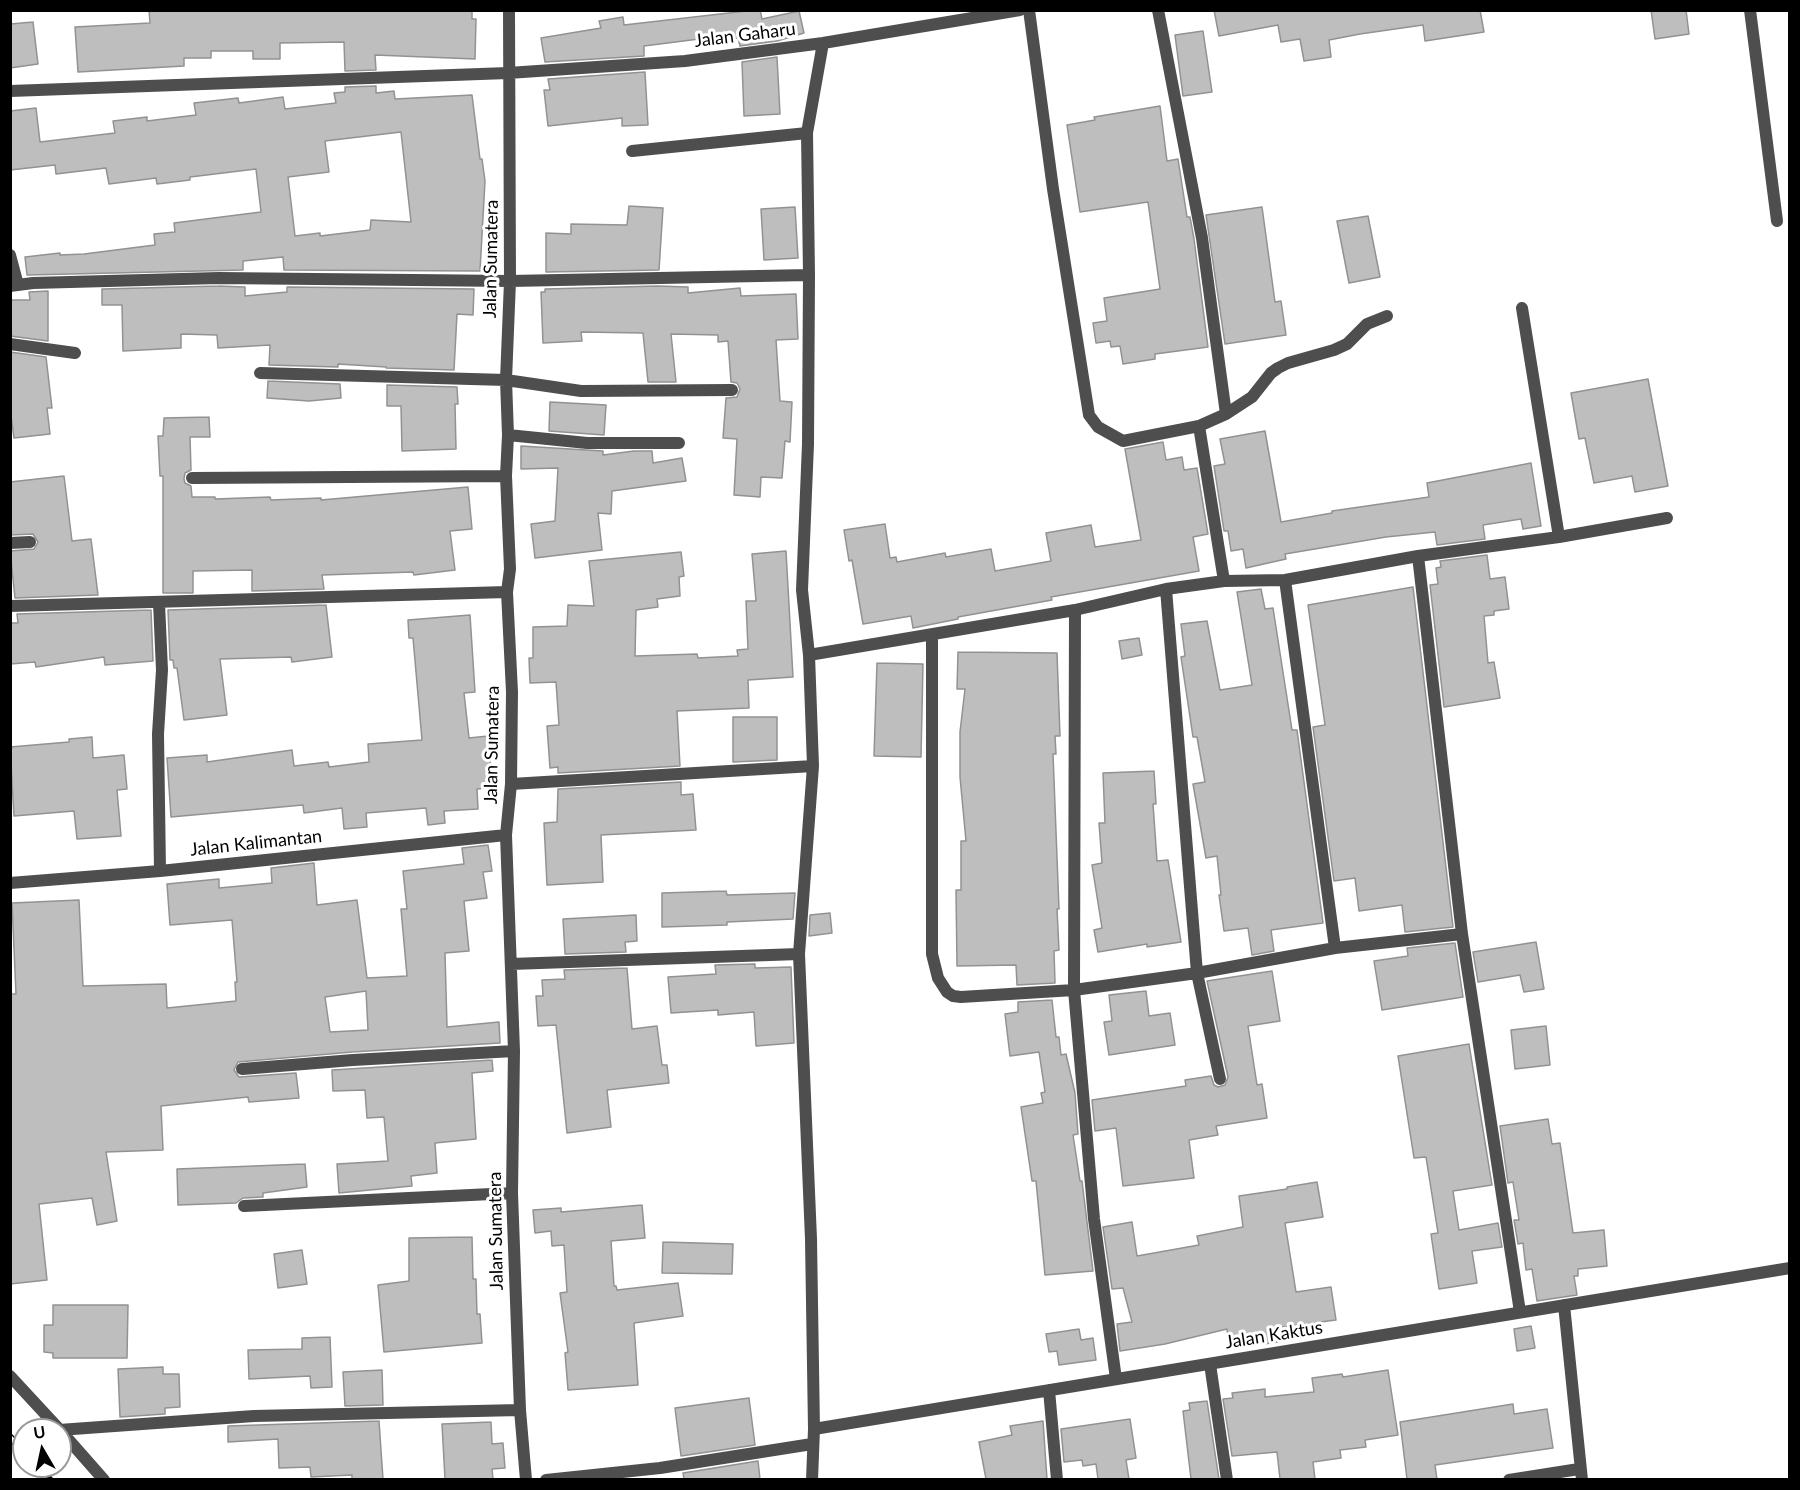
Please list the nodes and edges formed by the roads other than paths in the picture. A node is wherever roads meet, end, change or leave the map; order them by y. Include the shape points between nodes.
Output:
1 (509, 10) edge
2 (1020, 10) edge
3 (1029, 10) edge
4 (1158, 10) edge
5 (1750, 10) edge
6 (823, 43) junction
7 (508, 73) junction
8 (10, 91) edge
9 (807, 133) junction
10 (632, 151) dead end
11 (1777, 221) dead end
12 (10, 255) edge
13 (809, 275) junction
14 (510, 281) junction
15 (14, 285) edge
16 (1522, 308) dead end
17 (1387, 316) dead end
18 (10, 344) edge
19 (75, 353) dead end
20 (260, 373) dead end
21 (506, 380) junction
22 (732, 390) dead end
23 (1226, 414) junction
24 (1199, 426) junction
25 (508, 435) junction
26 (679, 443) dead end
27 (506, 477) junction
28 (192, 478) dead end
29 (1667, 518) dead end
30 (1559, 537) junction
31 (30, 542) dead end
32 (10, 543) edge
33 (1418, 556) junction
34 (1224, 580) junction
35 (1285, 580) junction
36 (1166, 589) junction
37 (507, 592) junction
38 (159, 603) junction
39 (10, 606) edge
40 (1076, 610) junction
41 (932, 635) junction
42 (809, 655) junction
43 (813, 766) junction
44 (511, 784) junction
45 (506, 835) junction
46 (160, 871) junction
47 (10, 883) edge
48 (1462, 934) junction
49 (1335, 948) junction
50 (799, 954) junction
51 (511, 964) junction
52 (1197, 973) junction
53 (1074, 990) junction
54 (514, 1051) junction
55 (242, 1069) dead end
56 (1220, 1079) dead end
57 (512, 1193) junction
58 (244, 1206) dead end
59 (1790, 1268) edge
60 (1564, 1305) junction
61 (1520, 1312) junction
62 (1210, 1364) junction
63 (10, 1376) edge
64 (1116, 1379) junction
65 (1049, 1390) junction
66 (520, 1410) junction
67 (49, 1418) edge
68 (72, 1429) edge
69 (814, 1429) junction
70 (72, 1443) edge
71 (812, 1444) junction
72 (1580, 1474) edge
73 (104, 1479) edge
74 (526, 1479) edge
75 (546, 1479) edge
76 (812, 1479) edge
77 (1057, 1479) edge
78 (1227, 1479) edge
79 (1509, 1479) edge

1 - 7 street, Jalan Sumatera
2 - 6 street, Jalan Gaharu
3 - 24 street via 1089,415 1098,427 1123,441
4 - 23 street via 1202,238
5 - 11 street
6 - 7 street, Jalan Gaharu via 685,61
6 - 9 street
7 - 8 street, Jalan Gaharu
7 - 14 street, Jalan Sumatera
9 - 10 street
9 - 13 street
12 - 15 street
13 - 14 street
13 - 42 street via 802,590
14 - 15 street via 219,278
14 - 21 street, Jalan Sumatera
16 - 30 street
17 - 23 street via 1367,324 1347,344 1278,368 1252,397
18 - 19 street
20 - 21 street
21 - 22 street via 581,391
21 - 25 street, Jalan Sumatera
23 - 24 street
24 - 34 street
25 - 26 street via 587,443
25 - 27 street, Jalan Sumatera
27 - 28 street
27 - 37 street, Jalan Sumatera via 510,569
29 - 30 street
30 - 33 street
31 - 32 street
33 - 35 street
33 - 48 street
34 - 35 street
34 - 36 street
35 - 49 street
36 - 40 street
36 - 52 street
37 - 38 street
37 - 44 street, Jalan Sumatera
38 - 39 street
38 - 46 street
40 - 41 street
40 - 53 street
41 - 42 street
41 - 53 street via 932,954 938,978 947,992 961,997
42 - 43 street
43 - 44 street
43 - 50 street
44 - 45 street, Jalan Sumatera
45 - 46 street, Jalan Kalimantan
45 - 51 street, Jalan Sumatera
46 - 47 street, Jalan Kalimantan
48 - 49 street
48 - 61 street
49 - 52 street
50 - 51 street
50 - 69 street
51 - 54 street, Jalan Sumatera
52 - 53 street
52 - 56 street
53 - 64 street via 1094,1219
54 - 55 street
54 - 57 street, Jalan Sumatera
57 - 58 street
57 - 66 street, Jalan Sumatera
59 - 60 street, Jalan Kaktus
60 - 61 street, Jalan Kaktus
60 - 72 street
61 - 62 street, Jalan Kaktus
62 - 64 street, Jalan Kaktus
62 - 78 street
63 - 67 street
64 - 65 street, Jalan Kaktus
65 - 69 street, Jalan Kaktus
65 - 77 street
66 - 68 street via 254,1416
66 - 74 street, Jalan Sumatera
69 - 71 street
70 - 73 street
71 - 75 street via 660,1468
71 - 76 street
72 - 79 street

